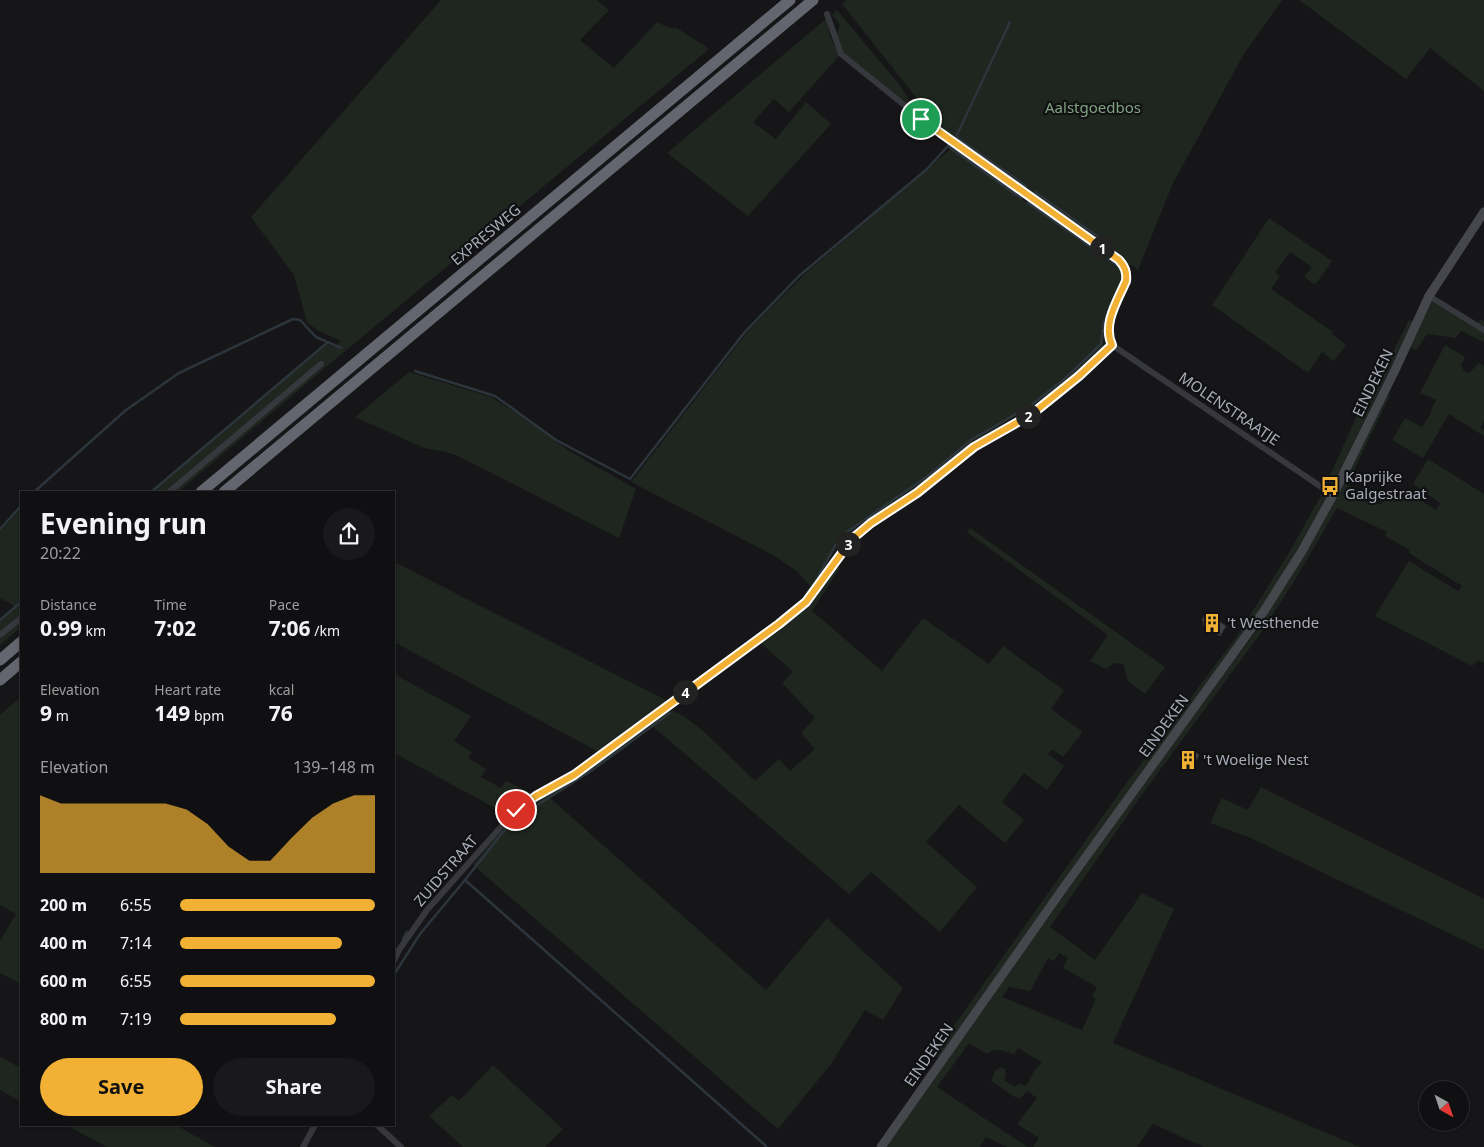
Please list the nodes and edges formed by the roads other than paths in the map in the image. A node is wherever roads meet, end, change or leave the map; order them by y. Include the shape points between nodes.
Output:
1 (790, 0) edge
2 (813, 0) edge
3 (827, 14) dead end
4 (1484, 212) edge
5 (1429, 296) junction
6 (1484, 330) edge
7 (1112, 345) junction
8 (320, 364) dead end
9 (170, 491) edge
10 (202, 491) edge
11 (225, 491) edge
12 (1333, 494) junction
13 (20, 619) edge
14 (0, 635) edge
15 (20, 643) edge
16 (0, 660) edge
17 (20, 663) edge
18 (0, 680) edge
19 (395, 959) edge
20 (314, 1126) edge
21 (378, 1126) edge
22 (399, 1146) edge
23 (303, 1147) edge
24 (881, 1147) edge

1 - 10 highway, EXPRESWEG
2 - 11 highway, EXPRESWEG
3 - 7 street via 841,54 945,138 1119,260 1127,273 1108,326
4 - 5 street, EINDEKEN
5 - 6 street
5 - 12 street, EINDEKEN
7 - 12 street, MOLENSTRAATJE
7 - 19 street, ZUIDSTRAAT via 1032,414 974,447 917,493 871,523 852,539 806,602 779,624 574,775 516,810 427,910
8 - 9 street
12 - 24 street, EINDEKEN via 1302,551 1246,638 1062,890
13 - 14 street
15 - 16 highway
17 - 18 highway
20 - 23 street
21 - 22 street

